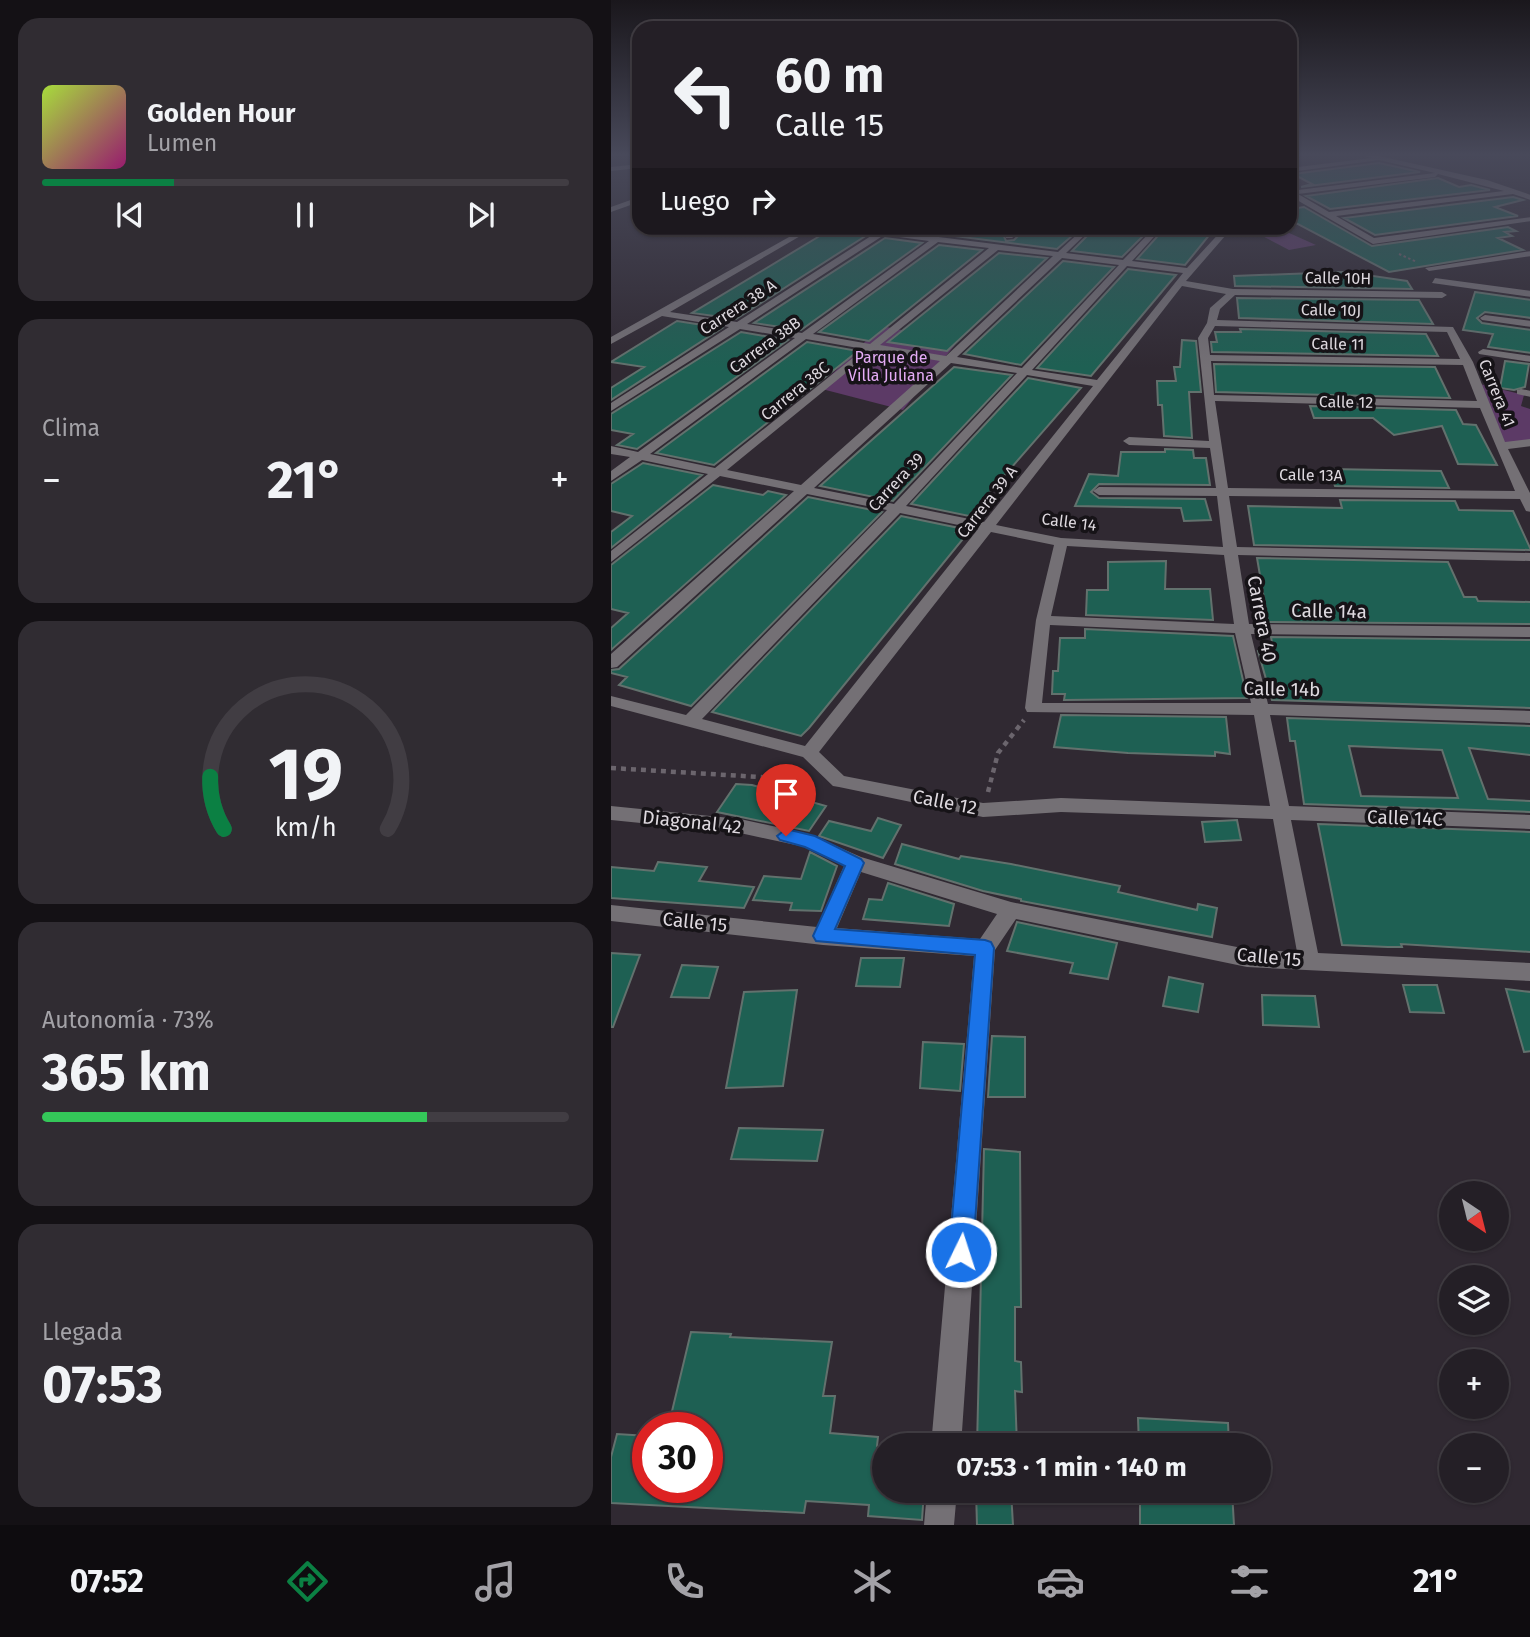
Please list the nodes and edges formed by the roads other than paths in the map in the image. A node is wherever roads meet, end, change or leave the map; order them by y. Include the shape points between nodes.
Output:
1 (1344, 225) edge
2 (1488, 225) edge
3 (798, 235) edge
4 (878, 235) edge
5 (906, 235) edge
6 (1081, 235) edge
7 (1151, 235) edge
8 (1222, 235) edge
9 (937, 239) junction
10 (997, 246) junction
11 (1530, 253) edge
12 (1061, 254) junction
13 (1125, 263) junction
14 (1429, 268) dead end
15 (1189, 271) junction
16 (1435, 281) dead end
17 (1181, 283) junction
18 (1233, 292) junction
19 (1530, 293) edge
20 (1442, 295) dead end
21 (660, 313) junction
22 (1485, 318) dead end
23 (1212, 323) junction
24 (1530, 324) edge
25 (740, 325) junction
26 (1450, 329) joint
27 (806, 335) junction
28 (611, 341) edge
29 (875, 345) junction
30 (1483, 352) dead end
31 (950, 358) junction
32 (1206, 358) junction
33 (1530, 359) edge
34 (1469, 362) junction
35 (1022, 369) junction
36 (1102, 384) junction
37 (1209, 398) junction
38 (1484, 405) junction
39 (611, 408) edge
40 (1129, 441) dead end
41 (1530, 442) edge
42 (1215, 445) junction
43 (1501, 446) junction
44 (611, 450) edge
45 (640, 456) junction
46 (720, 472) junction
47 (611, 477) edge
48 (804, 489) junction
49 (1099, 491) dead end
50 (1222, 492) junction
51 (1523, 495) junction
52 (897, 508) junction
53 (1530, 508) edge
54 (990, 527) junction
55 (1061, 541) junction
56 (1230, 551) junction
57 (1530, 557) edge
58 (611, 558) edge
59 (1043, 620) junction
60 (1242, 629) junction
61 (1530, 632) edge
62 (611, 663) edge
63 (611, 701) edge
64 (1261, 709) junction
65 (1530, 717) edge
66 (690, 721) junction
67 (809, 753) junction
68 (611, 813) edge
69 (1280, 814) junction
70 (1530, 822) edge
71 (855, 863) junction
72 (1011, 910) junction
73 (611, 913) edge
74 (823, 936) junction
75 (985, 948) junction
76 (1309, 961) junction
77 (1530, 972) edge
78 (947, 1433) edge
79 (941, 1503) edge
80 (939, 1525) edge

1 - 2 street via 1373,242
3 - 21 street
4 - 25 street, Carrera 38 A
5 - 9 street
6 - 12 street
7 - 13 street, Carrera 39
8 - 15 street, Carrera 39 A
9 - 10 street
9 - 27 street, Carrera 38B
10 - 12 street
10 - 29 street, Carrera 38C
11 - 14 street
12 - 13 street
12 - 31 street
13 - 15 street
13 - 35 street, Carrera 39
15 - 17 street, Carrera 39 A
16 - 19 street
17 - 18 street, Calle 10H
17 - 36 street, Carrera 39 A
18 - 20 street, Calle 10H
18 - 23 street, Carrera 40 via 1215,308
21 - 25 street
21 - 28 street
22 - 24 street
23 - 26 street, Calle 10J
23 - 32 street, Carrera 40 via 1203,338
25 - 27 street
25 - 39 street, Carrera 38 A
26 - 34 street, Carrera 41
27 - 29 street
27 - 45 street, Carrera 38B
29 - 31 street
29 - 46 street, Carrera 38C
30 - 33 street
31 - 35 street
31 - 48 street
32 - 34 street, Calle 11
32 - 37 street, Carrera 40
34 - 38 street, Carrera 41
35 - 36 street
35 - 52 street, Carrera 39
36 - 54 street, Carrera 39 A
37 - 38 street, Calle 12
37 - 42 street, Carrera 40
38 - 43 street, Carrera 41
40 - 42 street
41 - 43 street
42 - 50 street, Carrera 40
43 - 51 street, Carrera 41
44 - 45 street, Calle 14
45 - 46 street, Calle 14
45 - 47 street, Carrera 38B
46 - 48 street, Calle 14
46 - 58 street, Carrera 38C
48 - 52 street, Calle 14
48 - 62 street
49 - 50 street, Calle 13A
50 - 51 street, Calle 13A
50 - 56 street, Carrera 40
51 - 53 street, Carrera 41
52 - 54 street, Calle 14
52 - 66 street, Carrera 39
54 - 55 street, Calle 14
54 - 67 street, Carrera 39 A
55 - 56 street, Calle 14
55 - 59 street
56 - 57 street, Calle 14
56 - 60 street, Carrera 40
59 - 60 street, Calle 14a
59 - 64 street, Calle 14b via 1033,708
60 - 61 street, Calle 14a
60 - 64 street, Carrera 40
63 - 66 street
64 - 65 street, Calle 14b
64 - 69 street, Carrera 40
66 - 67 street
67 - 69 street, Calle 12 via 839,781 983,810 1061,804
68 - 71 street, Diagonal 42 via 740,826 809,841
69 - 70 street, Calle 14C
69 - 76 street, Carrera 40
71 - 72 street, Calle 15
71 - 74 street
72 - 75 street
72 - 76 street, Calle 15 via 1247,958
73 - 74 street, Calle 15
74 - 75 street, Calle 15
75 - 78 street
76 - 77 street, Calle 15
79 - 80 street

